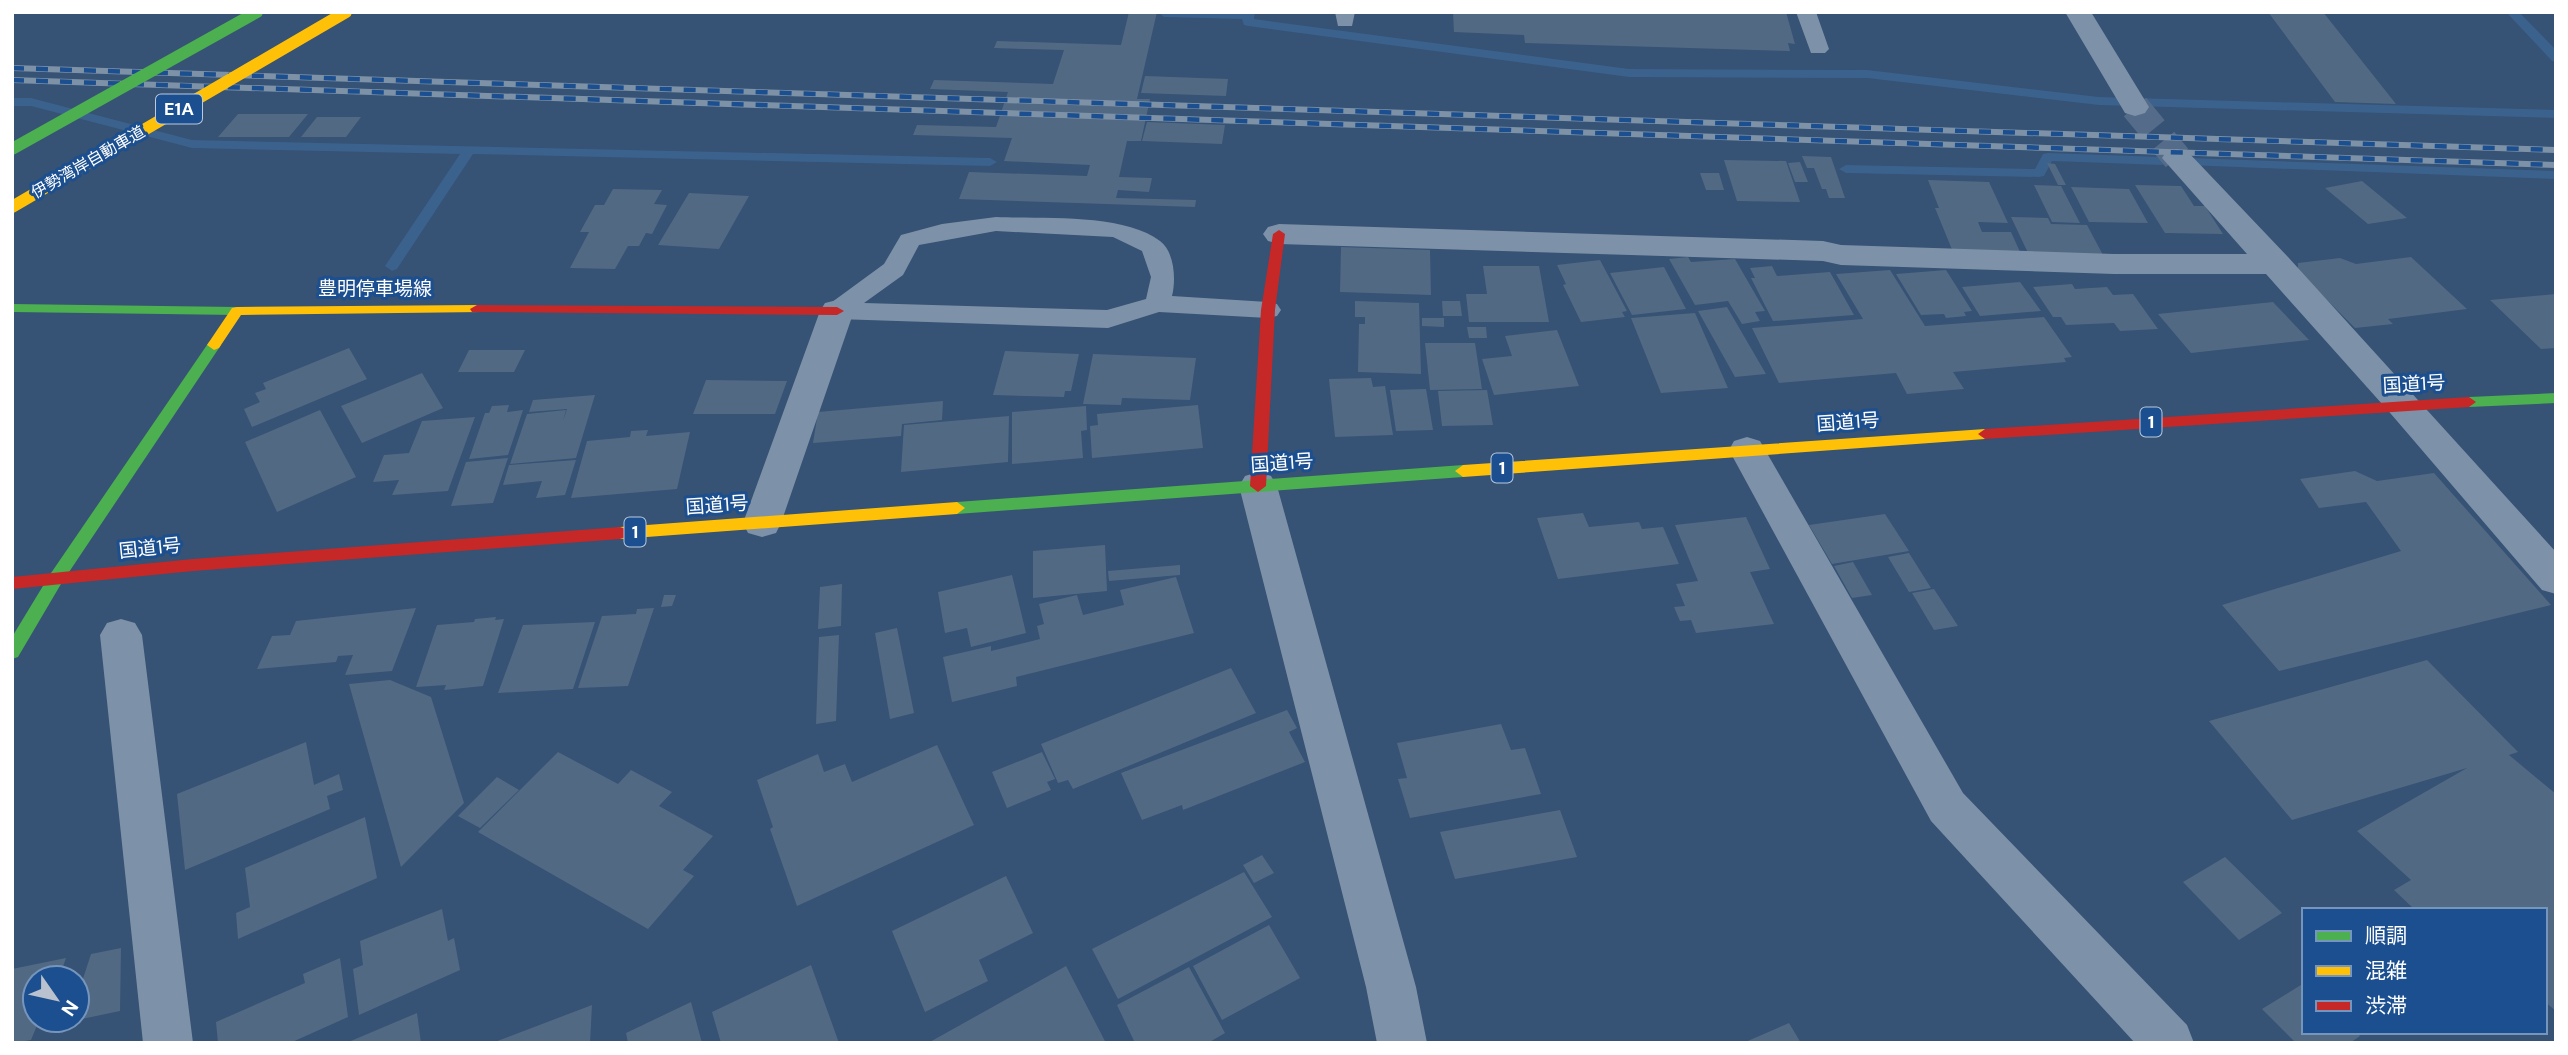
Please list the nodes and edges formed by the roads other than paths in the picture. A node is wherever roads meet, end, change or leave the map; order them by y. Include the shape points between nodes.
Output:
1 (257, 12) edge
2 (346, 12) edge
3 (1806, 12) edge
4 (2078, 12) edge
5 (1818, 49) dead end
6 (2129, 98) tunnel mouth
7 (12, 149) edge
8 (2177, 158) tunnel mouth
9 (12, 207) edge
10 (1279, 234) joint
11 (2277, 264) junction
12 (1158, 303) junction
13 (12, 308) edge
14 (1268, 310) junction
15 (237, 311) junction
16 (837, 311) junction
17 (2556, 398) edge
18 (2404, 405) junction
19 (1747, 450) junction
20 (1258, 486) junction
21 (762, 523) junction
22 (2556, 579) edge
23 (55, 580) junction
24 (12, 583) edge
25 (121, 635) dead end
26 (12, 652) edge
27 (168, 1043) edge
28 (1402, 1043) edge
29 (2169, 1043) edge

1 - 7 main road, E1A, bridge
2 - 9 main road, 伊勢湾岸自動車道 / E1A, bridge
3 - 5 lane
4 - 6 street
8 - 11 street
10 - 11 street via 1810,250 1952,260
10 - 14 main road
11 - 18 street
12 - 14 lane
12 - 16 lane via 1108,319
12 - 16 lane via 1164,277 1153,247 1118,230 996,224 910,240 894,269
13 - 15 main road, 豊明停車場線
14 - 20 main road
15 - 16 main road, 豊明停車場線
15 - 23 main road
16 - 21 street
17 - 18 main road, 国道1号 / 1
18 - 19 main road, 国道1号 / 1
18 - 22 street
19 - 20 main road, 国道1号 / 1
19 - 29 street via 1947,807
20 - 21 main road, 国道1号 / 1
20 - 28 street
21 - 23 main road, 国道1号 / 1 via 193,565
23 - 24 main road, 国道1号 / 1
23 - 26 main road
25 - 27 street

